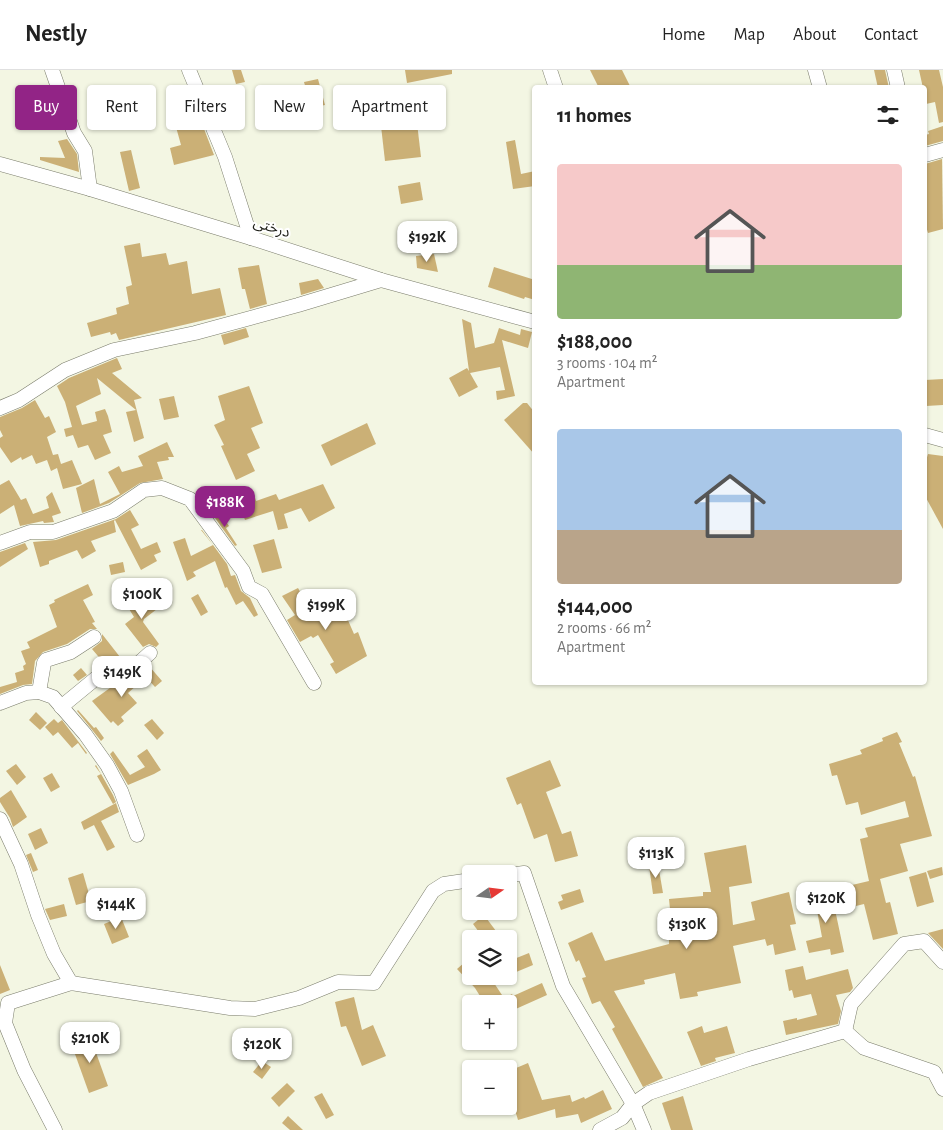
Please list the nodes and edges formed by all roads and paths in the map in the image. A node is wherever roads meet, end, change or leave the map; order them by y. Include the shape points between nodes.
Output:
1 (52, 70) edge
2 (189, 70) edge
3 (550, 70) edge
4 (815, 70) edge
5 (894, 70) edge
6 (555, 85) edge
7 (819, 85) edge
8 (897, 85) edge
9 (943, 150) edge
10 (927, 154) edge
11 (0, 164) edge
12 (90, 189) junction
13 (251, 238) junction
14 (381, 280) junction
15 (532, 321) edge
16 (0, 408) edge
17 (927, 435) edge
18 (942, 439) edge
19 (927, 445) edge
20 (0, 543) edge
21 (94, 637) dead end
22 (150, 652) dead end
23 (314, 683) dead end
24 (39, 692) junction
25 (0, 703) edge
26 (61, 707) junction
27 (0, 819) edge
28 (137, 835) dead end
29 (518, 873) edge
30 (462, 881) edge
31 (943, 962) edge
32 (70, 983) junction
33 (845, 1031) junction
34 (943, 1089) edge
35 (633, 1104) junction
36 (54, 1130) edge
37 (600, 1130) edge
38 (644, 1130) edge

1 - 12 street via 74,133 85,152
2 - 13 street via 226,157
3 - 6 street
4 - 7 street
5 - 8 street
9 - 10 street
11 - 12 street, درختی
12 - 13 street, درختی
13 - 14 street, درختی
14 - 15 street, درختی
14 - 16 street via 195,333 114,350 65,370 19,400
17 - 18 street
18 - 19 street
20 - 23 street via 30,532 53,532 113,511 144,490 162,488 190,499 243,571 249,588 262,594
21 - 24 street via 71,652 46,660
22 - 26 street via 120,678 106,670
24 - 25 street via 26,693
24 - 26 street via 53,697
26 - 28 street via 107,765 121,791
27 - 32 street via 21,864 54,954
29 - 35 street via 524,872 563,986
30 - 32 street via 444,884 434,891 374,983 338,982 299,998 255,1009
31 - 33 street via 924,941 904,944 851,1004
32 - 36 street via 8,1003 5,1023
33 - 34 street via 864,1048 934,1072
33 - 35 street via 682,1081 649,1093
35 - 37 street via 622,1118
35 - 38 street

